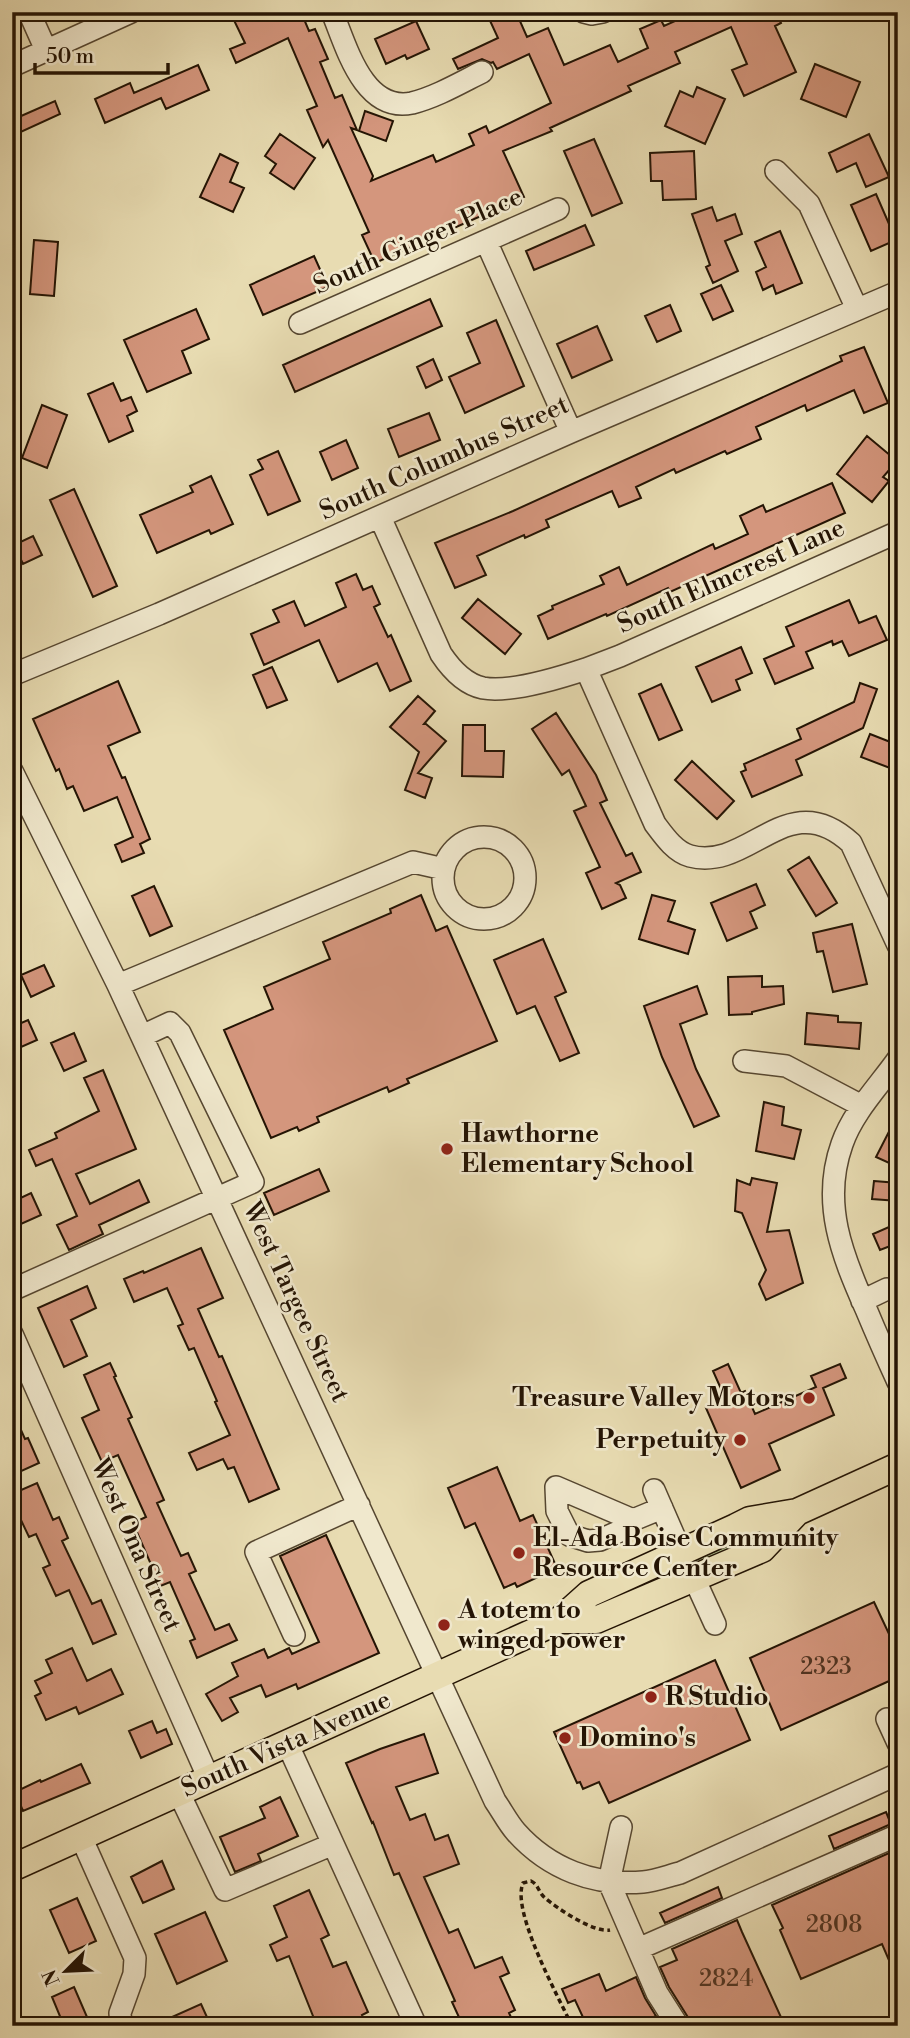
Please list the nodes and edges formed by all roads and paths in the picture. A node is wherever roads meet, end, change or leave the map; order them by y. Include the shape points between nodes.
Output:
1 (29, 12) edge
2 (131, 12) edge
3 (332, 12) edge
4 (584, 12) edge
5 (603, 12) edge
6 (46, 50) junction
7 (12, 66) edge
8 (482, 72) dead end
9 (776, 171) dead end
10 (558, 209) dead end
11 (486, 241) junction
12 (898, 292) edge
13 (857, 309) junction
14 (300, 323) dead end
15 (571, 432) junction
16 (380, 517) junction
17 (898, 532) edge
18 (586, 669) junction
19 (12, 675) edge
20 (12, 771) edge
21 (444, 869) dead end
22 (898, 945) edge
23 (118, 985) junction
24 (142, 1036) junction
25 (898, 1059) edge
26 (744, 1061) dead end
27 (862, 1106) junction
28 (218, 1198) junction
29 (887, 1289) dead end
30 (12, 1290) edge
31 (862, 1301) junction
32 (12, 1334) edge
33 (898, 1382) edge
34 (898, 1466) edge
35 (359, 1505) junction
36 (797, 1512) junction
37 (633, 1520) dead end
38 (681, 1552) junction
39 (694, 1578) junction
40 (560, 1620) junction
41 (715, 1624) dead end
42 (294, 1636) dead end
43 (438, 1675) junction
44 (887, 1719) dead end
45 (287, 1743) junction
46 (898, 1743) edge
47 (898, 1774) edge
48 (209, 1779) junction
49 (179, 1793) junction
50 (621, 1827) dead end
51 (898, 1835) edge
52 (81, 1837) junction
53 (333, 1844) junction
54 (13, 1867) edge
55 (609, 1882) junction
56 (615, 1929) dead end
57 (638, 1949) junction
58 (121, 2026) edge
59 (416, 2026) edge
60 (572, 2026) edge
61 (678, 2026) edge

1 - 6 street
2 - 6 street
3 - 8 street via 359,77 381,98 394,103 428,98
4 - 5 street
6 - 7 street
9 - 13 street via 809,204
10 - 11 street, South Ginger Place
11 - 14 street, South Ginger Place
11 - 15 street
12 - 13 street, South Columbus Street
13 - 15 street, South Columbus Street
15 - 16 street, South Columbus Street
16 - 18 street, South Elmcrest Lane via 441,654 465,680 481,688 499,689
16 - 19 street, South Columbus Street
17 - 18 street, South Elmcrest Lane
18 - 22 street via 655,824 669,843 689,856 709,858 796,822 839,831 851,843
20 - 23 street, West Targee Street
21 - 23 street via 413,862
23 - 24 street, West Targee Street
24 - 28 street, West Targee Street
24 - 28 street via 170,1023 180,1033 253,1182
25 - 27 street
26 - 27 street via 786,1066
27 - 31 street via 842,1142 833,1194 846,1265
28 - 30 street
28 - 35 street, West Targee Street
29 - 31 street
31 - 33 street
32 - 48 street, West Ona Street
34 - 36 main road, South Vista Avenue
35 - 42 street via 257,1552
35 - 43 street, West Targee Street
36 - 38 main road, South Vista Avenue via 750,1520
36 - 39 main road, South Vista Avenue via 762,1549
37 - 38 street via 658,1499
38 - 40 main road, South Vista Avenue via 589,1594
39 - 40 main road, South Vista Avenue via 596,1620
39 - 41 street
40 - 43 main road, South Vista Avenue
43 - 45 main road, South Vista Avenue
43 - 55 street, West Targee Street via 495,1801 515,1831 558,1866
44 - 46 street
45 - 48 main road, South Vista Avenue
45 - 53 street
47 - 55 street, West Targee Street via 680,1873 645,1882
48 - 49 main road, South Vista Avenue
49 - 52 main road, South Vista Avenue
49 - 53 street via 225,1889
50 - 55 street
51 - 57 street
52 - 54 main road, South Vista Avenue
52 - 58 street via 135,1958 120,2013
53 - 59 street
55 - 57 street
56 - 60 path via 601,1932 548,1900 535,1883 523,1883 526,1925
57 - 61 street

